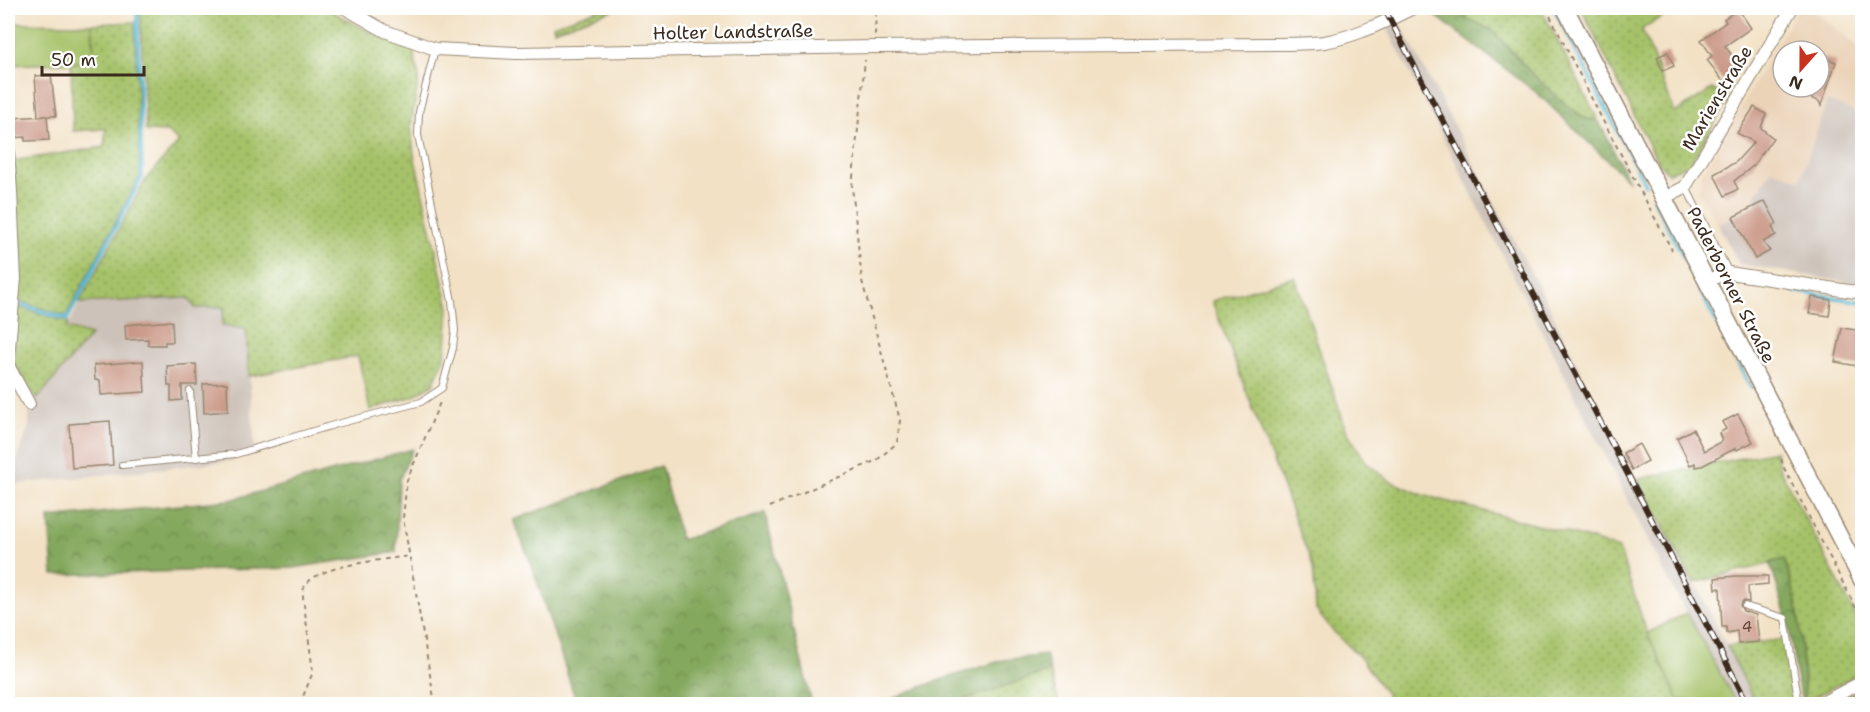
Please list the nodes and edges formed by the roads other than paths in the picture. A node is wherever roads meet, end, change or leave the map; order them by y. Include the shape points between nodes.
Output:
1 (345, 8) edge
2 (1413, 8) edge
3 (1565, 8) edge
4 (1792, 8) edge
5 (435, 49) junction
6 (8, 152) edge
7 (1685, 187) junction
8 (1664, 198) junction
9 (1729, 273) junction
10 (1707, 280) junction
11 (1863, 293) edge
12 (8, 359) edge
13 (8, 365) edge
14 (190, 391) dead end
15 (29, 404) dead end
16 (196, 458) junction
17 (122, 465) dead end
18 (1863, 580) edge
19 (1745, 606) dead end
20 (1863, 682) edge
21 (1799, 705) edge
22 (1820, 705) edge

1 - 5 street, Holter Landstraße via 385,31
2 - 5 street, Holter Landstraße via 1324,42 516,53
3 - 8 main road, Paderborner Straße
4 - 7 street, Marienstraße
5 - 16 lane via 419,112 418,135 455,330 442,388 421,402 236,454
6 - 12 street via 15,279
7 - 8 street
7 - 9 lane
8 - 10 main road, Paderborner Straße
9 - 10 street
9 - 11 street
10 - 18 main road, Paderborner Straße
13 - 15 street
14 - 16 lane
16 - 17 lane
19 - 21 lane via 1785,618
20 - 22 street

